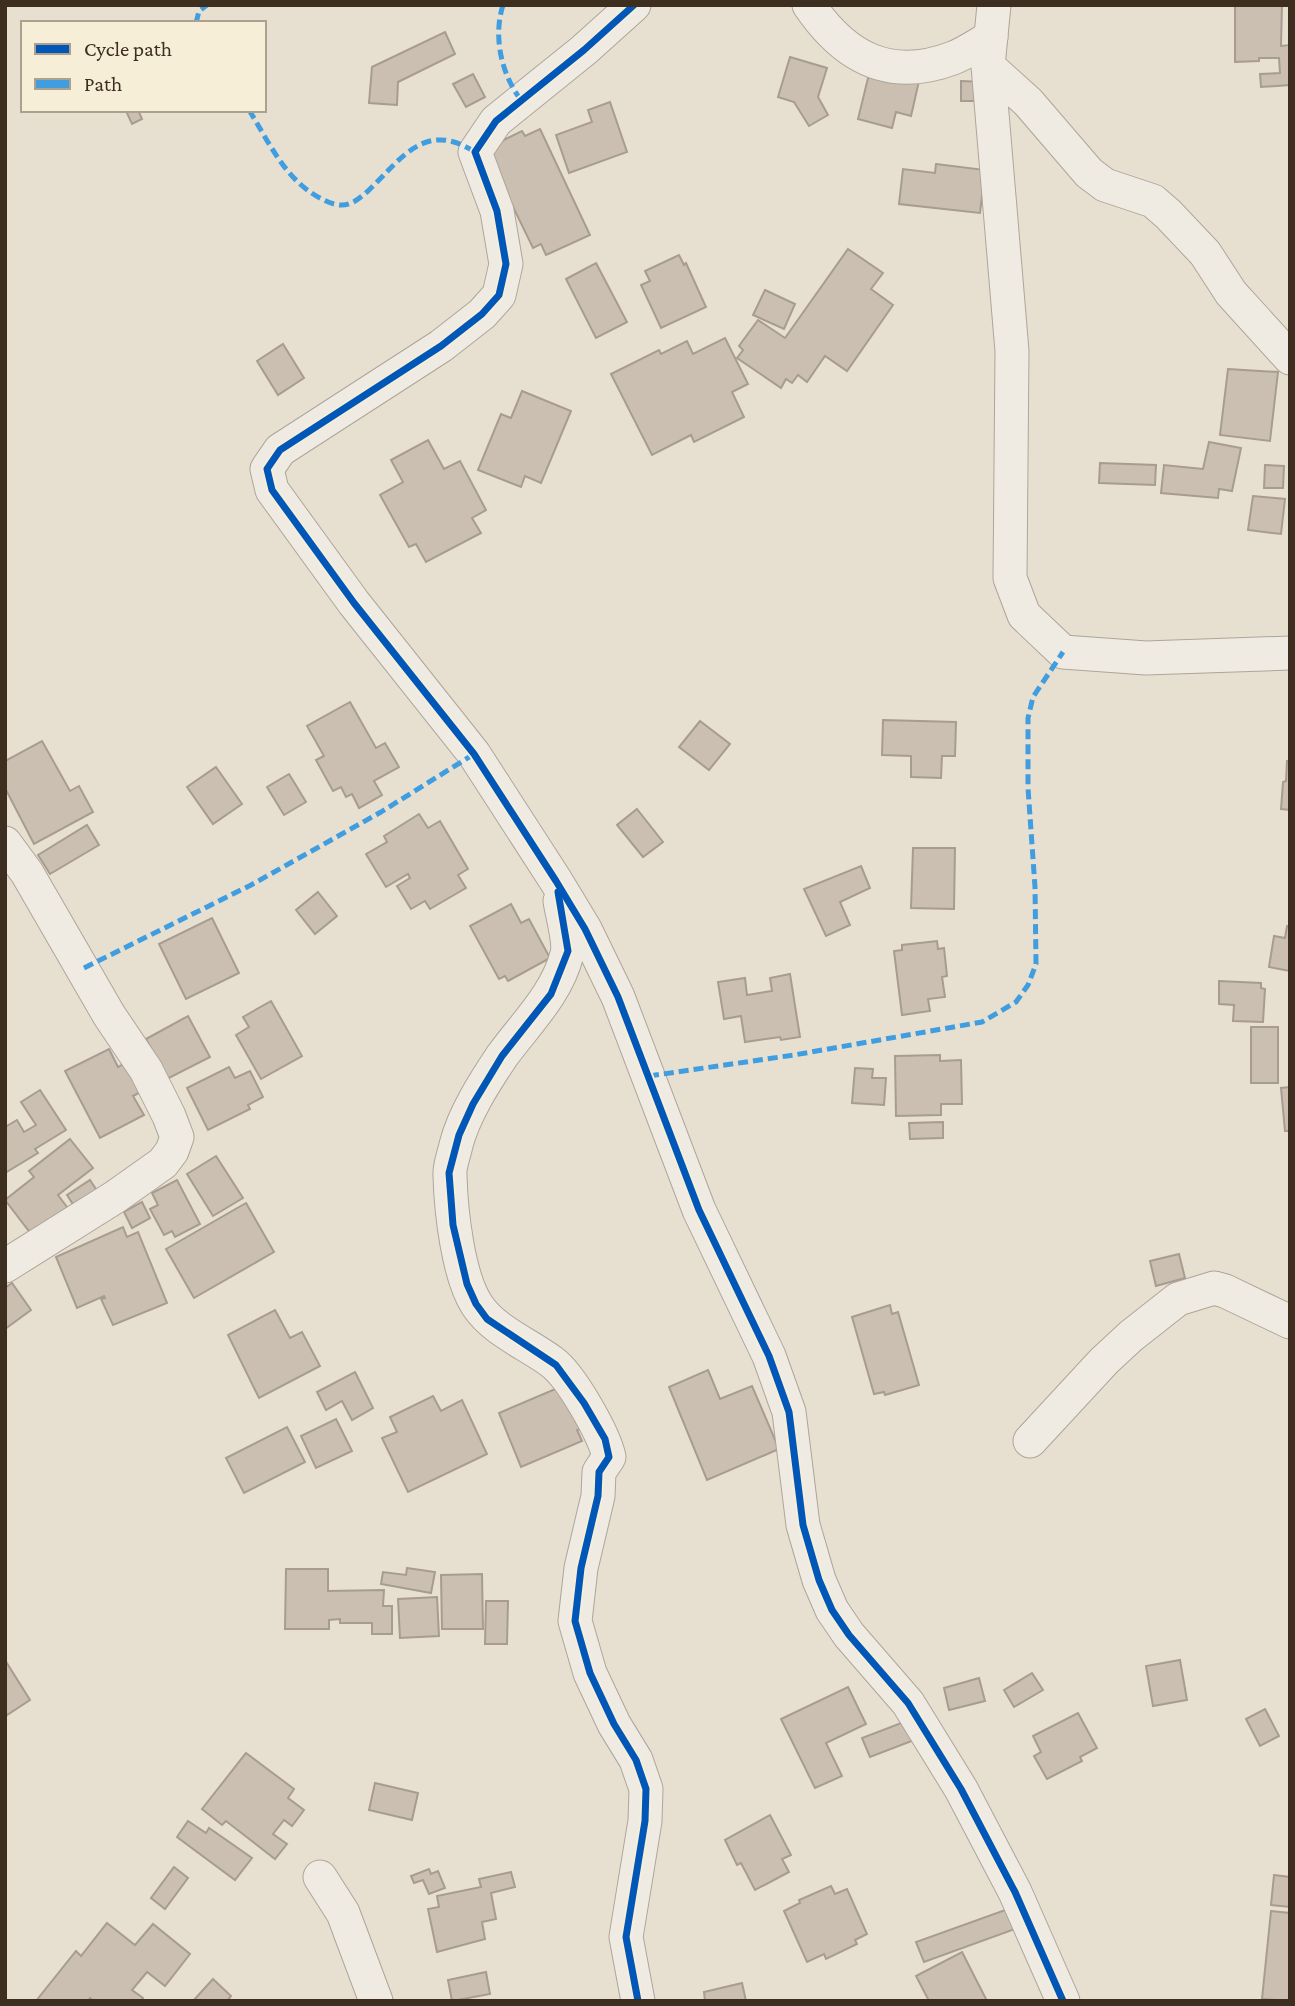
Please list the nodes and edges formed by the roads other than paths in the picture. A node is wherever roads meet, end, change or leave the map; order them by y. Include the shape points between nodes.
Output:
1 (634, 5) edge
2 (809, 5) edge
3 (991, 36) edge
4 (1290, 358) edge
5 (1290, 653) edge
6 (5, 843) edge
7 (556, 881) junction
8 (5, 1266) edge
9 (1290, 1322) edge
10 (1030, 1441) dead end
11 (320, 1877) dead end
12 (376, 2001) edge
13 (638, 2001) edge
14 (1063, 2001) edge

1 - 7 street via 496,121 475,152 497,211 506,264 499,295 441,346 280,450 267,469 272,490 354,603 474,754
2 - 3 street via 841,44 867,60 897,68 954,57
3 - 4 street via 1028,102 1090,173 1105,185 1153,201 1168,214
3 - 5 street via 1012,351 1010,578 1024,615 1063,652 1146,658
6 - 8 street via 146,1070 177,1137 163,1163
7 - 13 street via 568,951 551,994 502,1056 473,1104 449,1172 453,1225 476,1304 487,1319 556,1365 605,1439 609,1457 599,1472 575,1621 590,1673 636,1760 646,1789 626,1937
7 - 14 street via 618,997 683,1173 769,1356 789,1412 803,1525 832,1610 908,1703 961,1789 1015,1892
9 - 10 street via 1214,1288 1178,1299 1113,1353
11 - 12 street via 343,1913

